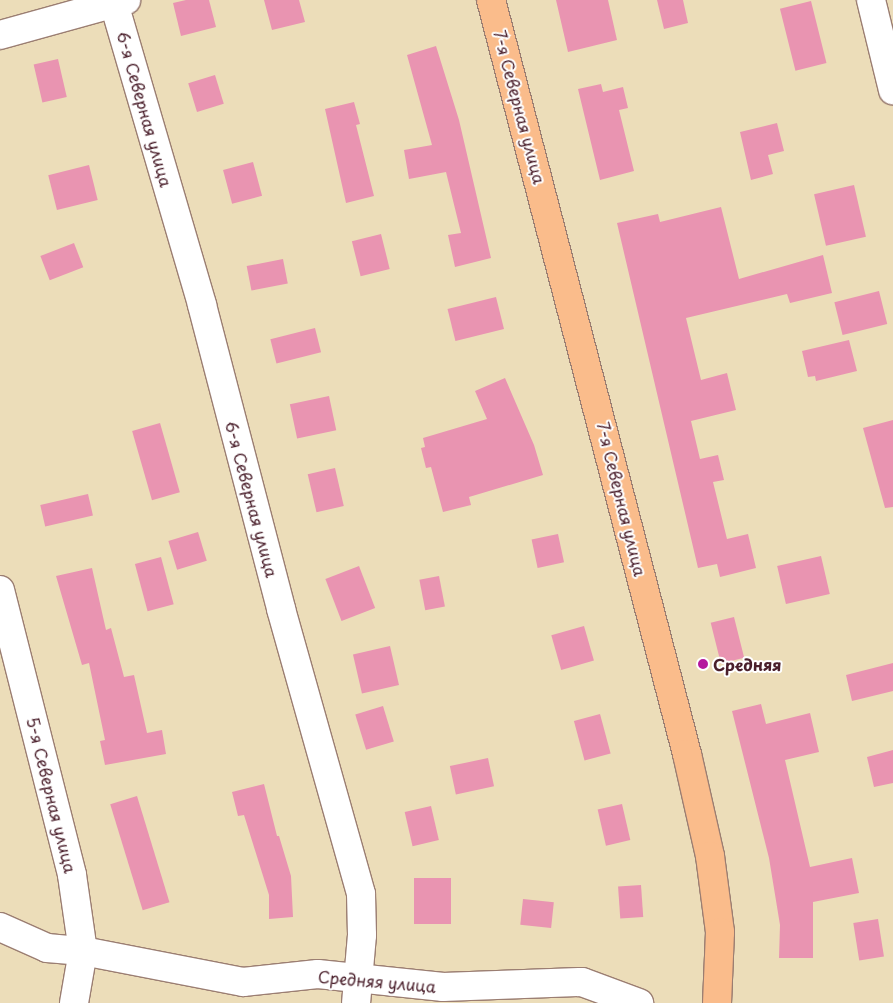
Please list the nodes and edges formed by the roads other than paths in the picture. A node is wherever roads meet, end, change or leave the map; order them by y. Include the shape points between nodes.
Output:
1 (491, 0) edge
2 (871, 0) edge
3 (118, 1) edge
4 (0, 35) edge
5 (893, 90) edge
6 (0, 590) edge
7 (0, 927) edge
8 (83, 951) junction
9 (357, 991) edge
10 (74, 1003) edge
11 (639, 1003) edge
12 (717, 1003) edge

1 - 12 main road, 7-я Северная улица via 688,754 710,856 720,932
2 - 5 street
3 - 4 street
3 - 9 street, 6-я Северная улица via 361,894
6 - 8 street, 5-я Северная улица via 72,875
7 - 8 street, Средняя улица via 47,948
8 - 9 street, Средняя улица via 242,982 318,974
8 - 10 street, 5-я Северная улица
9 - 11 street, Средняя улица via 582,982

